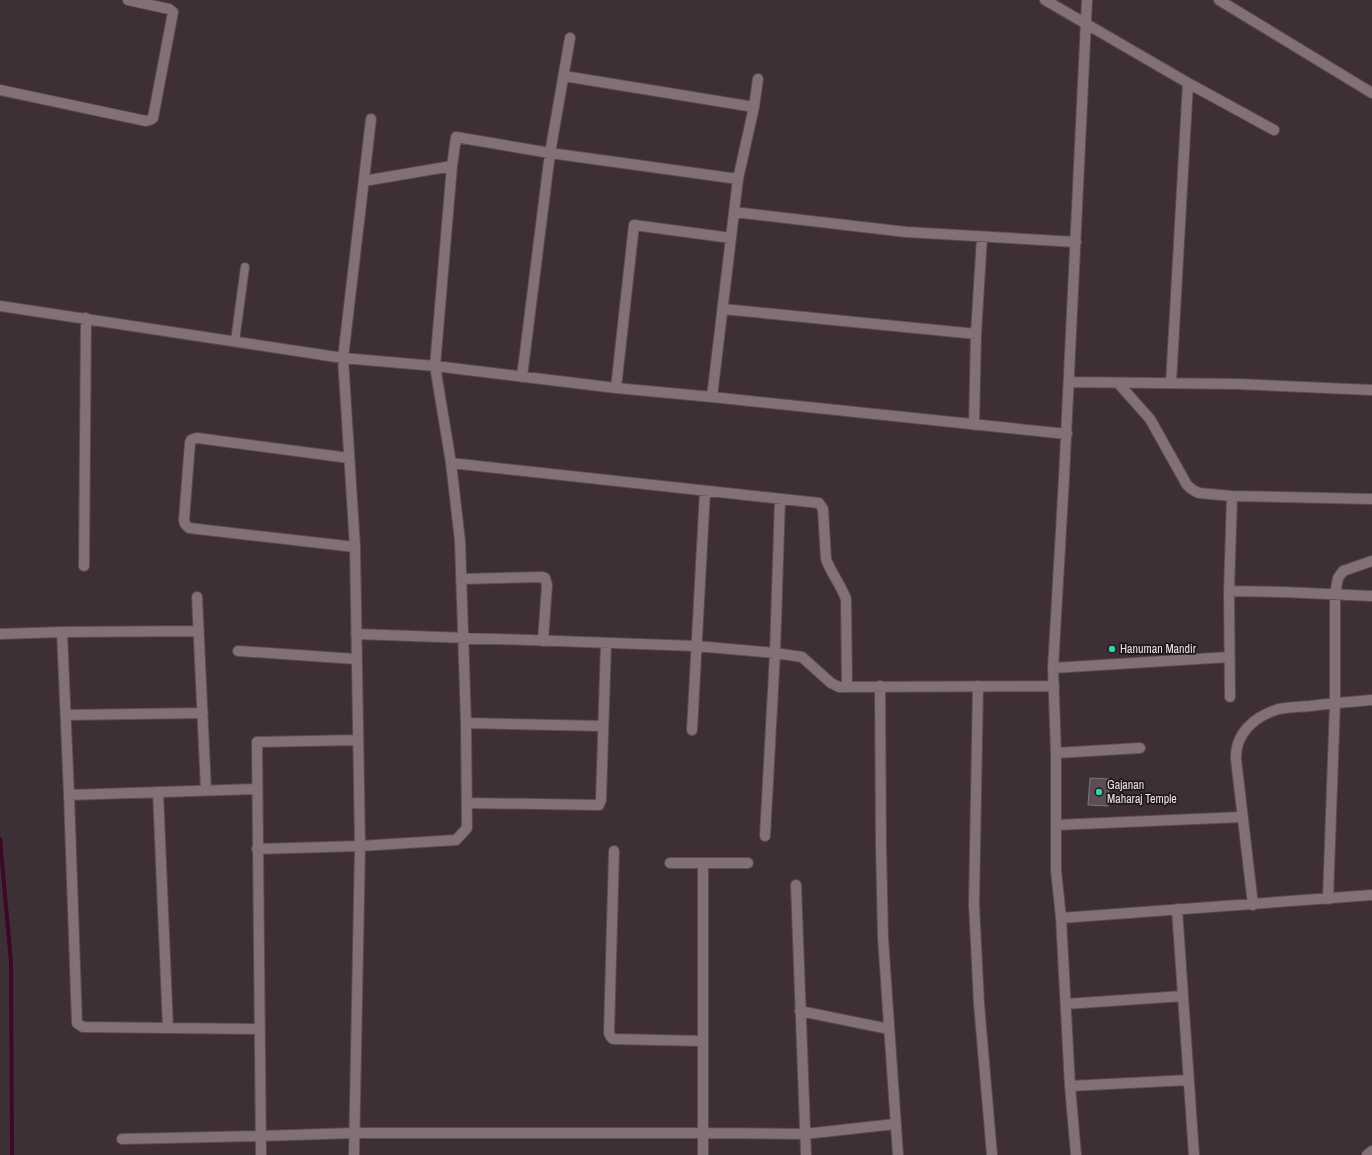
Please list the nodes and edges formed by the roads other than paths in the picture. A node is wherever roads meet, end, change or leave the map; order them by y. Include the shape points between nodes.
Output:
1 (128, 0) edge
2 (1045, 0) edge
3 (1087, 0) edge
4 (1219, 0) edge
5 (1086, 24) junction
6 (570, 38) dead end
7 (564, 76) junction
8 (758, 79) dead end
9 (1188, 83) junction
10 (0, 90) edge
11 (1372, 93) edge
12 (754, 107) junction
13 (371, 119) dead end
14 (1274, 130) dead end
15 (550, 153) junction
16 (452, 166) junction
17 (738, 179) junction
18 (364, 182) junction
19 (734, 212) junction
20 (982, 237) junction
21 (731, 238) junction
22 (1076, 242) junction
23 (244, 267) dead end
24 (0, 306) edge
25 (723, 310) junction
26 (86, 318) junction
27 (976, 334) junction
28 (235, 341) junction
29 (343, 358) junction
30 (435, 366) junction
31 (522, 377) junction
32 (1069, 382) junction
33 (1118, 383) junction
34 (1171, 383) junction
35 (616, 388) junction
36 (1372, 390) edge
37 (712, 397) junction
38 (974, 425) junction
39 (1067, 434) junction
40 (349, 458) junction
41 (451, 463) junction
42 (705, 491) junction
43 (1232, 496) junction
44 (780, 499) junction
45 (1372, 499) edge
46 (355, 547) junction
47 (1372, 561) edge
48 (84, 566) dead end
49 (461, 578) junction
50 (1229, 591) junction
51 (1335, 594) junction
52 (1372, 596) edge
53 (197, 597) dead end
54 (200, 631) junction
55 (62, 632) junction
56 (0, 634) edge
57 (356, 634) junction
58 (462, 638) junction
59 (543, 641) junction
60 (606, 643) junction
61 (696, 646) junction
62 (238, 652) dead end
63 (775, 653) junction
64 (1229, 657) junction
65 (356, 659) junction
66 (1054, 668) junction
67 (847, 686) junction
68 (880, 686) junction
69 (978, 686) junction
70 (1054, 686) junction
71 (1230, 697) dead end
72 (1372, 700) edge
73 (1334, 702) junction
74 (203, 713) junction
75 (66, 715) junction
76 (466, 723) junction
77 (603, 726) junction
78 (692, 730) dead end
79 (358, 740) junction
80 (1140, 748) dead end
81 (1056, 753) junction
82 (257, 789) junction
83 (206, 790) junction
84 (158, 792) junction
85 (69, 795) junction
86 (466, 803) junction
87 (1242, 816) junction
88 (1056, 825) junction
89 (766, 836) dead end
90 (360, 846) junction
91 (258, 849) junction
92 (614, 851) dead end
93 (670, 863) dead end
94 (703, 863) junction
95 (748, 863) dead end
96 (796, 885) dead end
97 (1372, 895) edge
98 (1328, 899) junction
99 (1252, 905) junction
100 (1177, 909) junction
101 (1061, 918) junction
102 (1183, 996) junction
103 (1066, 1004) junction
104 (800, 1011) junction
105 (168, 1028) junction
106 (260, 1029) junction
107 (889, 1029) junction
108 (703, 1041) junction
109 (1189, 1080) junction
110 (1070, 1086) junction
111 (895, 1124) junction
112 (354, 1133) junction
113 (703, 1133) junction
114 (805, 1134) junction
115 (261, 1136) junction
116 (122, 1139) dead end
117 (1372, 1151) edge
118 (261, 1155) edge
119 (354, 1155) edge
120 (703, 1155) edge
121 (806, 1155) edge
122 (898, 1155) edge
123 (992, 1155) edge
124 (1076, 1155) edge
125 (1194, 1155) edge
126 (1367, 1155) edge

1 - 10 street via 173,12 153,118 146,121
2 - 5 street
3 - 5 street
4 - 11 street
5 - 9 street
5 - 22 street
6 - 7 street
7 - 12 street
7 - 15 street
8 - 12 street
9 - 14 street
9 - 34 street
12 - 17 street
13 - 18 street
15 - 16 street via 456,137
15 - 17 street
15 - 31 street
16 - 18 street
16 - 30 street
17 - 19 street
18 - 29 street
19 - 20 street via 906,232
19 - 21 street
20 - 22 street
20 - 27 street
21 - 25 street
21 - 35 street via 634,225
22 - 32 street
23 - 28 lane
24 - 26 street
25 - 27 street
25 - 37 street
26 - 28 street
26 - 48 street
27 - 38 street
28 - 29 street
29 - 30 street
29 - 40 street
30 - 31 street
30 - 41 street
31 - 35 street
32 - 33 street
32 - 39 street
33 - 34 street
33 - 43 street via 1150,419 1190,489 1199,493
34 - 36 street
35 - 37 street
37 - 38 street
38 - 39 street
39 - 66 street
40 - 46 street
40 - 46 street via 194,438 190,443 184,520 189,528
41 - 42 street
41 - 49 street via 460,541
42 - 44 street
42 - 61 street
43 - 45 street
43 - 50 street
44 - 63 street
44 - 67 street via 819,503 823,509 826,559 846,599
46 - 57 street
47 - 51 street via 1343,571 1338,578
49 - 58 street
49 - 59 street via 545,578 547,585
50 - 51 street
50 - 64 street
51 - 52 street
51 - 73 street
53 - 54 street
54 - 55 street
54 - 74 street
55 - 56 street
55 - 75 street
57 - 58 street
57 - 65 street
58 - 59 street
58 - 76 street
59 - 60 street
60 - 61 street
60 - 77 street
61 - 63 street
61 - 78 street
62 - 65 street
63 - 67 street via 802,657 834,685
63 - 89 street
64 - 66 street
64 - 71 street
65 - 79 street
66 - 70 street
67 - 68 street
68 - 69 street
68 - 107 street via 883,938
69 - 70 street
69 - 123 street via 974,918
70 - 81 street
72 - 73 street
73 - 87 street via 1279,709 1253,721 1245,729 1236,750
73 - 98 street
74 - 75 street
74 - 83 street
75 - 85 street
76 - 77 street
76 - 86 street
77 - 86 street via 599,805
79 - 82 street via 257,742
79 - 90 street
80 - 81 street
81 - 88 street
82 - 83 street
82 - 91 street
83 - 84 street
84 - 85 street
84 - 105 street
85 - 105 street via 77,1023 83,1027
86 - 90 street via 467,828 456,840
87 - 88 street
87 - 99 street
88 - 101 street via 1056,870
90 - 91 street
90 - 112 street
91 - 106 street
92 - 108 street via 611,1037
93 - 94 street
94 - 95 street
94 - 108 street
96 - 104 street
97 - 98 street
98 - 99 street
99 - 100 street
100 - 101 street
100 - 102 street
101 - 103 street
102 - 103 street
102 - 109 street
103 - 110 street
104 - 107 street
104 - 114 street
105 - 106 street
106 - 115 street
107 - 111 street
108 - 113 street
109 - 110 street
109 - 125 street
110 - 124 street
111 - 114 street
111 - 122 street
112 - 113 street
112 - 115 street
112 - 119 street
113 - 114 street
113 - 120 street
114 - 121 street
115 - 116 street
115 - 118 street
117 - 126 street

